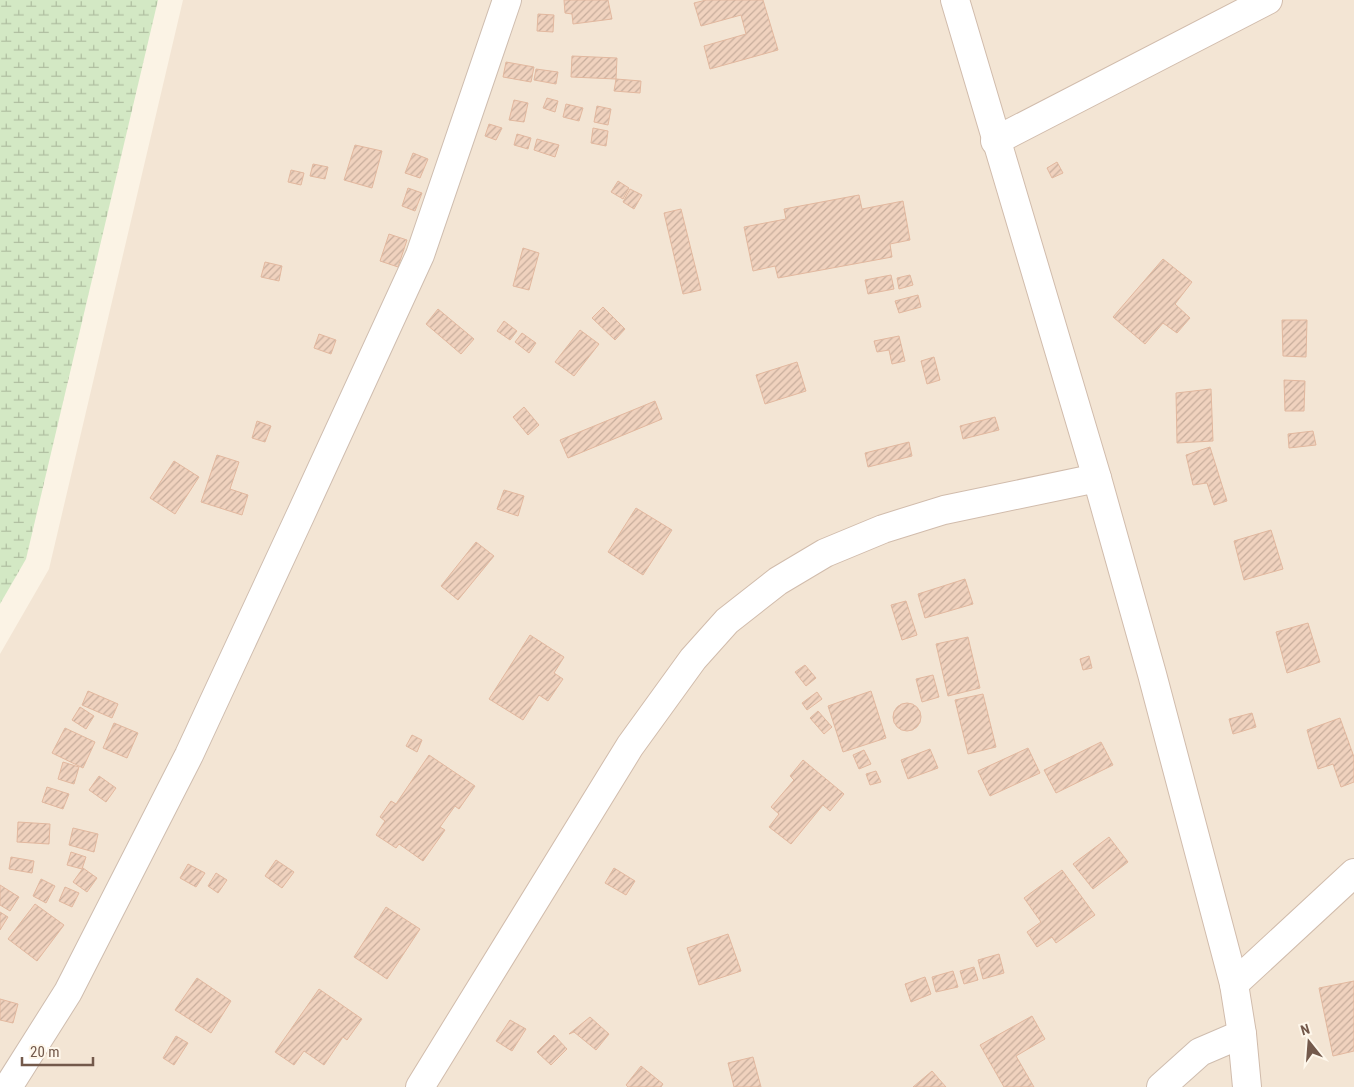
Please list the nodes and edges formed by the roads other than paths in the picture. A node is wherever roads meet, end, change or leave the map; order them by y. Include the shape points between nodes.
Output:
1 (507, 0) edge
2 (955, 0) edge
3 (1268, 0) edge
4 (996, 141) junction
5 (1097, 478) junction
6 (1354, 873) edge
7 (1234, 984) junction
8 (1242, 1034) junction
9 (8, 1087) edge
10 (420, 1087) edge
11 (1161, 1087) edge
12 (1246, 1087) edge

1 - 9 main road via 420,255 383,336 189,755 68,992
2 - 4 main road
3 - 4 main road
4 - 5 main road
5 - 7 main road
5 - 10 main road via 944,510 883,530 825,553 778,581 727,621 693,659 630,746
6 - 7 main road
7 - 8 main road
8 - 11 main road via 1200,1052
8 - 12 main road

